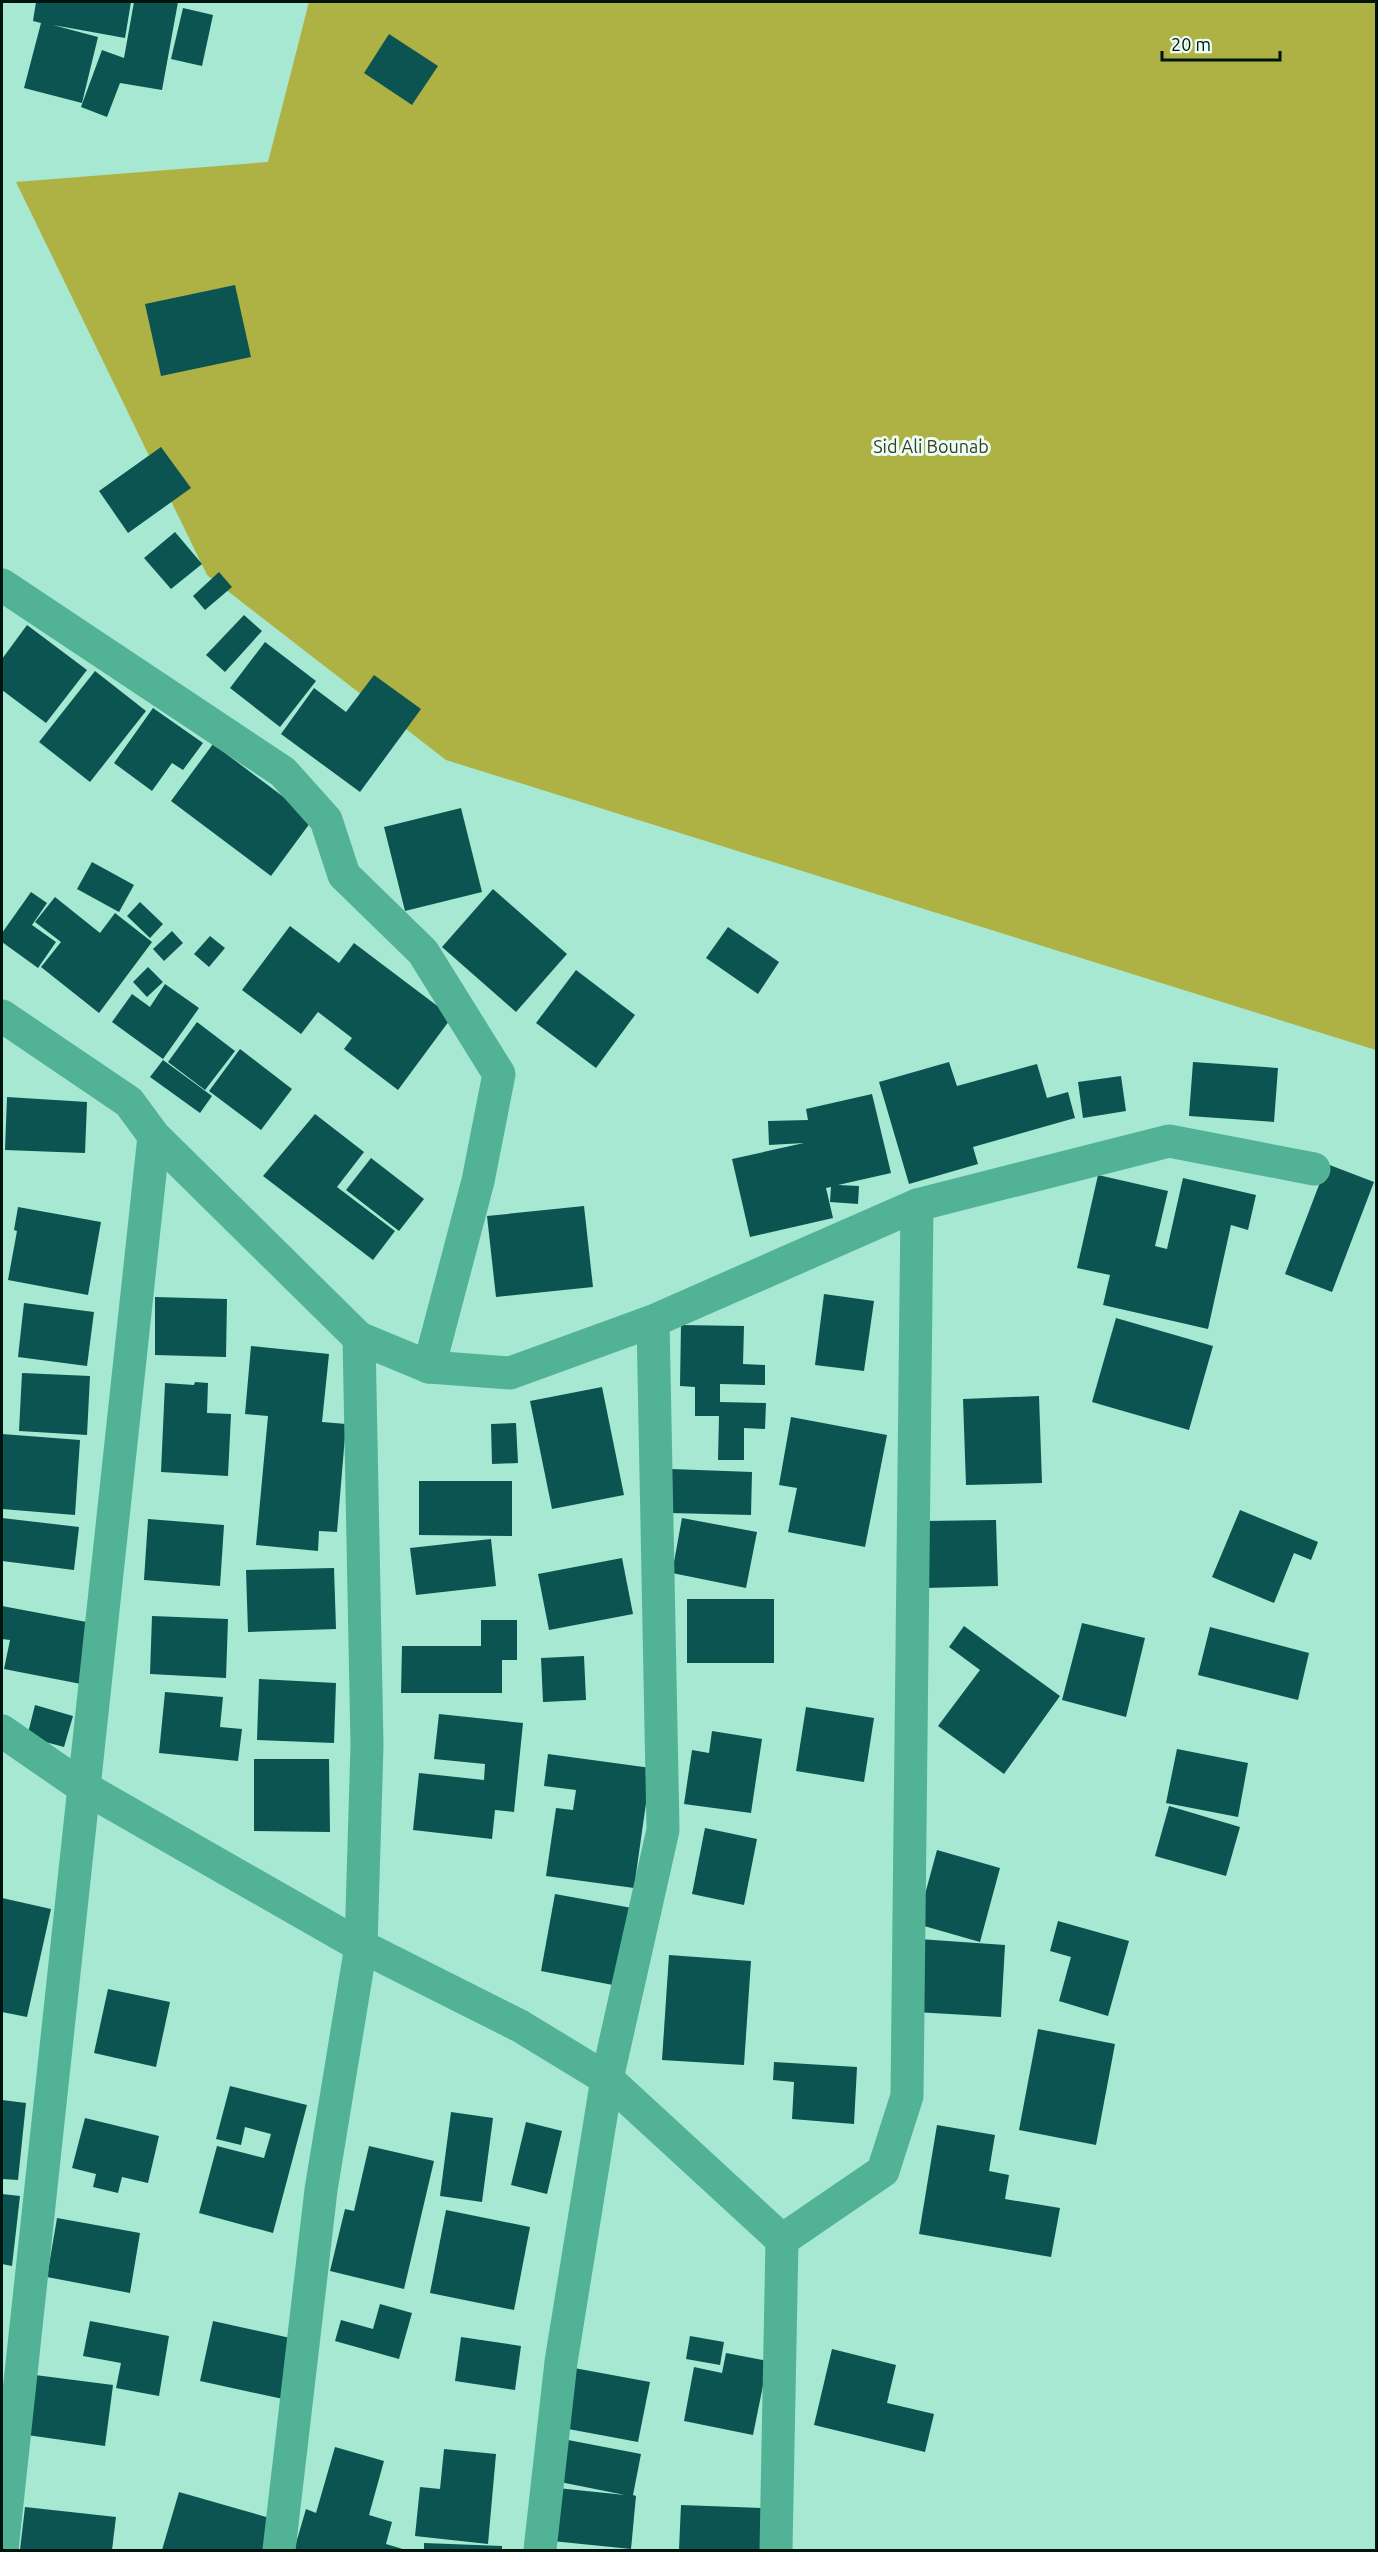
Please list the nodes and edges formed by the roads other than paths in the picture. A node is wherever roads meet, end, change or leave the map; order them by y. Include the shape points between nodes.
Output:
1 (2, 585) edge
2 (2, 1016) edge
3 (154, 1136) junction
4 (1314, 1169) dead end
5 (917, 1205) junction
6 (653, 1321) junction
7 (359, 1338) junction
8 (429, 1367) junction
9 (2, 1731) edge
10 (83, 1787) junction
11 (361, 1946) junction
12 (607, 2079) junction
13 (782, 2240) junction
14 (2, 2550) edge
15 (279, 2550) edge
16 (540, 2550) edge
17 (776, 2550) edge

1 - 8 street via 283,772 327,820 344,875 423,952 499,1074 478,1181
2 - 3 street via 129,1102
3 - 7 street
3 - 10 street
4 - 5 street via 1170,1141
5 - 6 street
5 - 13 street via 907,2096 883,2171
6 - 8 street via 510,1373
6 - 12 street via 663,1830
7 - 8 street
7 - 11 street via 367,1745
9 - 10 street
10 - 11 street
10 - 14 street
11 - 12 street via 520,2026
11 - 15 street via 321,2190
12 - 13 street
12 - 16 street via 561,2362
13 - 17 street

